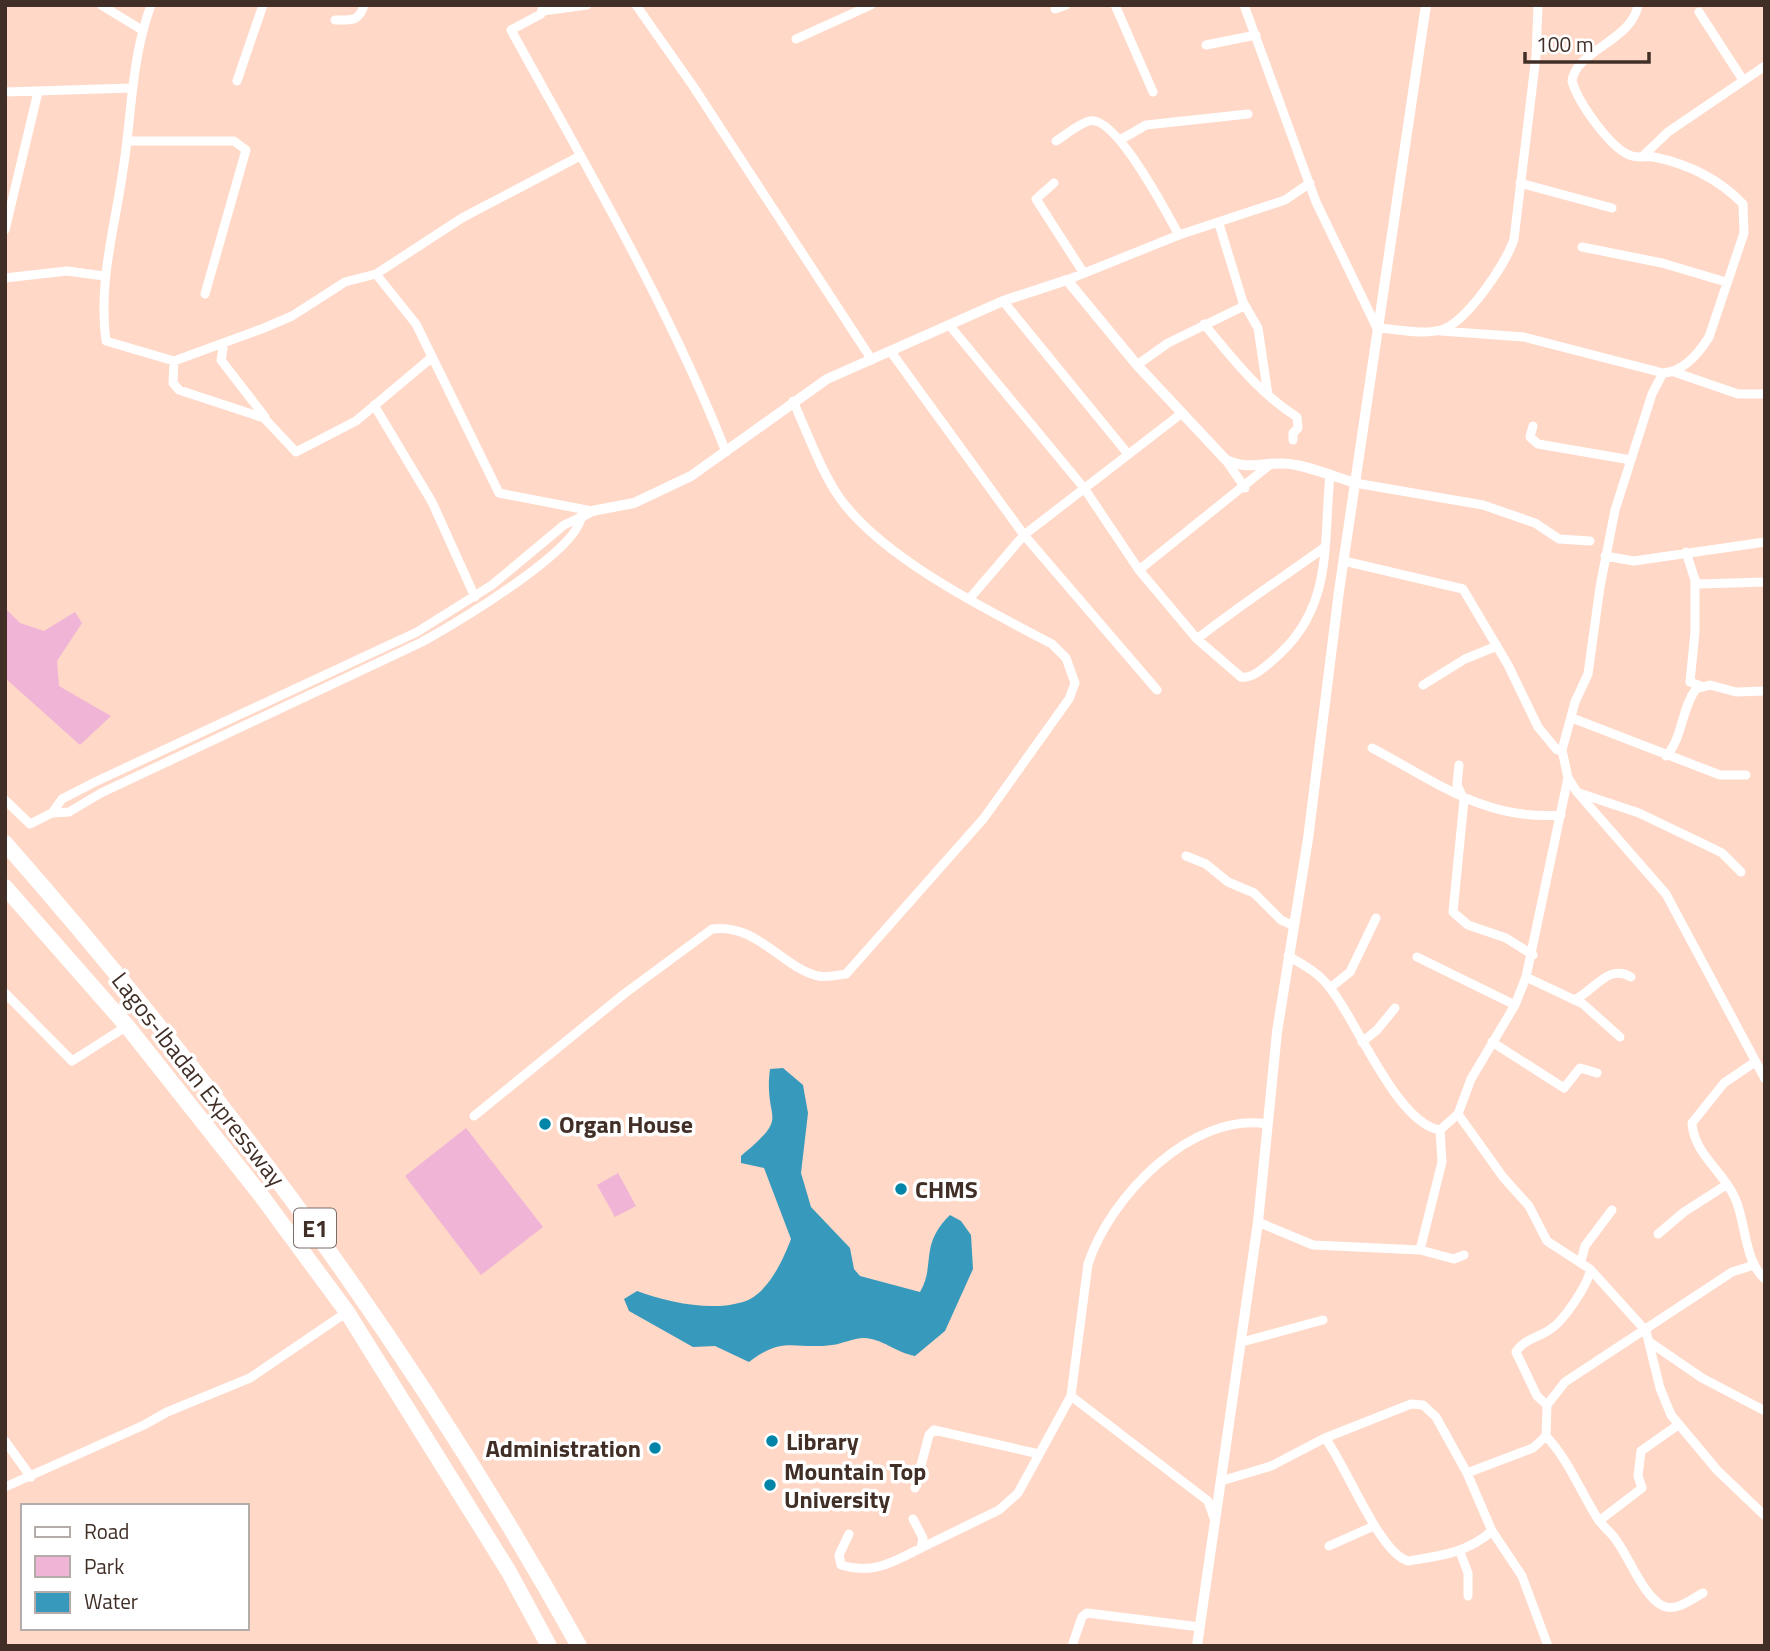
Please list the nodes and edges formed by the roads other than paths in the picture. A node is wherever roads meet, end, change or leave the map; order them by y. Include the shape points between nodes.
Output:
1 (101, 5) edge
2 (151, 5) edge
3 (263, 5) edge
4 (364, 5) edge
5 (587, 5) edge
6 (636, 5) edge
7 (870, 5) edge
8 (1066, 5) edge
9 (1115, 5) edge
10 (1244, 5) edge
11 (1426, 5) edge
12 (1538, 5) edge
13 (1638, 5) edge
14 (543, 8) edge
15 (1055, 9) dead end
16 (1699, 12) dead end
17 (335, 20) dead end
18 (142, 30) junction
19 (1256, 35) junction
20 (796, 38) dead end
21 (1206, 45) dead end
22 (1765, 66) edge
23 (1743, 80) junction
24 (237, 81) dead end
25 (131, 88) junction
26 (5, 92) edge
27 (38, 92) junction
28 (1153, 92) dead end
29 (1248, 114) dead end
30 (1120, 140) junction
31 (128, 141) junction
32 (1056, 141) dead end
33 (580, 156) junction
34 (1643, 156) junction
35 (1054, 183) dead end
36 (1310, 183) junction
37 (1520, 183) junction
38 (1612, 208) dead end
39 (1219, 224) junction
40 (5, 230) edge
41 (1179, 235) junction
42 (1583, 247) dead end
43 (1083, 272) junction
44 (376, 274) junction
45 (104, 275) junction
46 (5, 278) edge
47 (1067, 280) junction
48 (1726, 282) junction
49 (205, 294) dead end
50 (1003, 301) junction
51 (1243, 302) junction
52 (1204, 324) junction
53 (950, 326) junction
54 (1377, 328) junction
55 (1439, 331) junction
56 (224, 343) junction
57 (891, 352) junction
58 (431, 358) junction
59 (872, 360) junction
60 (174, 361) junction
61 (1138, 365) junction
62 (1674, 372) junction
63 (1663, 373) junction
64 (1765, 394) edge
65 (1268, 395) junction
66 (793, 401) junction
67 (374, 405) junction
68 (1182, 413) junction
69 (267, 420) junction
70 (1533, 426) dead end
71 (1293, 440) dead end
72 (726, 452) junction
73 (1128, 454) junction
74 (1226, 460) junction
75 (1631, 460) junction
76 (1272, 463) junction
77 (1330, 475) junction
78 (1355, 483) junction
79 (1084, 488) junction
80 (1245, 488) junction
81 (587, 514) junction
82 (1024, 534) junction
83 (1590, 541) dead end
84 (1765, 542) edge
85 (1325, 547) junction
86 (1686, 552) junction
87 (1605, 556) junction
88 (1344, 561) junction
89 (1139, 570) junction
90 (1695, 580) junction
91 (1765, 582) edge
92 (475, 597) junction
93 (970, 598) junction
94 (1197, 639) junction
95 (1497, 646) junction
96 (1423, 685) dead end
97 (1701, 686) junction
98 (1157, 690) dead end
99 (1765, 691) edge
100 (1572, 718) junction
101 (1372, 748) dead end
102 (1562, 750) junction
103 (1666, 756) junction
104 (1459, 765) dead end
105 (1746, 775) dead end
106 (1568, 778) junction
107 (1577, 792) junction
108 (5, 800) edge
109 (1464, 800) junction
110 (52, 813) junction
111 (1561, 815) junction
112 (5, 843) edge
113 (1186, 856) dead end
114 (1741, 872) dead end
115 (5, 887) edge
116 (1377, 918) dead end
117 (1294, 926) junction
118 (1533, 955) junction
119 (1288, 956) junction
120 (1417, 957) dead end
121 (1526, 977) junction
122 (1631, 977) dead end
123 (1330, 988) junction
124 (5, 993) edge
125 (1574, 1000) junction
126 (1515, 1005) junction
127 (1395, 1007) dead end
128 (127, 1026) junction
129 (1620, 1037) dead end
130 (1362, 1042) junction
131 (1492, 1042) junction
132 (1755, 1062) junction
133 (1597, 1073) dead end
134 (1763, 1073) edge
135 (1458, 1114) junction
136 (474, 1116) dead end
137 (1267, 1124) junction
138 (1440, 1130) junction
139 (1726, 1185) junction
140 (1612, 1210) dead end
141 (1258, 1222) junction
142 (1658, 1234) dead end
143 (1420, 1250) junction
144 (1464, 1255) dead end
145 (1581, 1261) junction
146 (1754, 1265) junction
147 (1590, 1269) junction
148 (1765, 1279) edge
149 (347, 1312) junction
150 (1322, 1320) dead end
151 (1646, 1331) junction
152 (1242, 1342) junction
153 (1651, 1343) junction
154 (1072, 1396) junction
155 (1547, 1405) junction
156 (1765, 1411) edge
157 (1678, 1425) junction
158 (1325, 1438) junction
159 (1544, 1439) junction
160 (5, 1441) edge
161 (1040, 1454) junction
162 (1467, 1473) junction
163 (31, 1477) junction
164 (1222, 1482) junction
165 (5, 1487) edge
166 (915, 1488) dead end
167 (1765, 1516) edge
168 (913, 1519) dead end
169 (1599, 1521) junction
170 (1214, 1525) junction
171 (1374, 1526) junction
172 (1492, 1531) junction
173 (849, 1534) dead end
174 (1329, 1546) dead end
175 (921, 1548) junction
176 (1460, 1552) junction
177 (1703, 1593) dead end
178 (1468, 1595) dead end
179 (1200, 1627) junction
180 (549, 1646) edge
181 (579, 1646) edge
182 (1072, 1646) edge
183 (1198, 1646) edge
184 (1548, 1646) edge

1 - 18 street
2 - 18 street
3 - 24 street
4 - 17 street via 354,20
5 - 14 street
6 - 59 street
7 - 20 street
8 - 15 street
9 - 28 street
10 - 19 street
11 - 54 street
12 - 37 street
13 - 34 street via 1628,26 1576,69 1572,81 1591,118 1633,156
14 - 33 street via 511,30
16 - 23 street
18 - 25 street
19 - 21 street
19 - 36 street
22 - 23 street
23 - 34 street via 1668,132
25 - 27 street
25 - 31 street
26 - 27 street
27 - 40 street
29 - 30 street via 1146,125
30 - 32 street via 1092,120
30 - 41 street
31 - 45 street
31 - 49 street via 234,141 246,150
33 - 44 street via 462,218
33 - 72 street via 662,308
34 - 48 street via 1711,176 1743,204 1744,233
35 - 43 street via 1036,199
36 - 39 street via 1286,200
36 - 54 street
37 - 38 street
37 - 55 street via 1509,256 1487,288
39 - 41 street
39 - 51 street
41 - 43 street
42 - 48 street
43 - 47 street
44 - 56 street via 345,282 292,316
44 - 58 street via 416,324
45 - 46 street via 67,271
45 - 60 street via 106,341
47 - 50 street
47 - 61 street
48 - 62 street via 1702,350
50 - 53 street
50 - 73 street
51 - 52 street via 1237,310
51 - 65 street via 1258,328
52 - 61 street
52 - 65 street
53 - 57 street
53 - 79 street
54 - 55 street
54 - 78 street
55 - 63 street via 1524,337
56 - 60 street
56 - 69 street via 221,359
57 - 59 street
57 - 82 street
58 - 67 street
58 - 81 street via 499,493
59 - 66 street via 827,379
60 - 69 street via 173,383 179,390
61 - 68 street
62 - 63 street
62 - 64 street via 1738,394
63 - 75 street
65 - 71 street via 1297,417
66 - 72 street
66 - 93 street via 838,494 857,518 933,577
67 - 69 street via 356,421 302,451 291,449
67 - 92 street via 432,502
68 - 73 street
68 - 74 street
70 - 75 street via 1530,437 1538,444
72 - 81 street via 662,491
73 - 79 street
74 - 76 street via 1243,468
74 - 80 street
75 - 87 street
76 - 77 street via 1295,464
76 - 80 street
77 - 78 street
77 - 85 street
78 - 83 street via 1483,505 1535,523 1559,539
78 - 88 street
79 - 82 street
79 - 89 street
80 - 89 street
81 - 92 street via 564,525
81 - 110 street via 573,536 533,569 422,642 69,812
82 - 93 street
82 - 98 street
84 - 86 street
85 - 94 street
85 - 94 street via 1321,592 1284,651 1268,665 1252,676 1241,677
86 - 87 street via 1634,561
86 - 90 street
87 - 100 street via 1588,674
88 - 95 street via 1460,587
88 - 117 street
89 - 94 street
90 - 91 street via 1705,586
90 - 97 street via 1690,682
92 - 110 street via 417,632 95,782 62,799
93 - 136 street via 1052,645 1066,658 1075,683 1069,699 984,818 864,956 846,974 815,976 753,938 712,929
95 - 96 street
95 - 102 street via 1538,727
97 - 99 street
97 - 103 street via 1691,695 1676,743
100 - 102 street
100 - 103 street
101 - 109 street
102 - 106 street
103 - 105 street via 1720,775
104 - 109 street via 1457,786
106 - 107 street
106 - 111 street
107 - 114 street via 1639,813 1712,848
107 - 132 street via 1666,894
108 - 110 street via 30,824
109 - 111 street via 1521,813
109 - 118 street via 1453,912 1468,925 1506,938
111 - 118 street
112 - 181 highway, Lagos-Ibadan Expressway / E1 via 173,1043 353,1281 529,1556
113 - 117 street via 1254,893 1281,920
115 - 128 highway, Lagos-Ibadan Expressway / E1
116 - 123 street via 1350,972
117 - 119 street
118 - 121 street
119 - 123 street
119 - 137 street
120 - 126 street
121 - 125 street
121 - 126 street
122 - 125 street via 1611,972
123 - 130 street
124 - 128 street via 72,1061
125 - 129 street
126 - 131 street
127 - 130 street
128 - 149 highway, Lagos-Ibadan Expressway / E1
130 - 138 street via 1410,1108 1429,1127
131 - 133 street via 1564,1088 1580,1068
131 - 135 street
132 - 134 street
132 - 139 street via 1724,1083 1692,1123 1701,1151
135 - 138 street
135 - 145 street via 1529,1206 1547,1241
137 - 141 street
137 - 154 street via 1238,1122 1185,1146 1141,1176 1093,1247
138 - 143 street via 1442,1162
139 - 142 street
139 - 146 street via 1739,1209
140 - 145 street via 1585,1246
141 - 143 street via 1313,1245
141 - 152 street
143 - 144 street via 1454,1259
145 - 147 street
146 - 148 street
146 - 151 street via 1732,1272
147 - 151 street
147 - 155 street via 1587,1281 1555,1327 1516,1352 1537,1396
149 - 163 street via 257,1375
149 - 180 highway, Lagos-Ibadan Expressway / E1 via 509,1572
150 - 152 street
151 - 153 street
151 - 155 street via 1565,1382
152 - 164 street
153 - 156 street via 1702,1378
153 - 157 street via 1660,1388
154 - 161 street
154 - 170 street via 1208,1501
155 - 159 street
157 - 167 street
157 - 169 street via 1641,1451 1638,1476 1642,1488
158 - 162 street via 1411,1404 1423,1405 1436,1417
158 - 164 street
158 - 171 street via 1340,1457
159 - 162 street via 1522,1453
159 - 169 street via 1557,1448 1575,1474
160 - 163 street
161 - 166 street via 934,1430
161 - 175 street via 1018,1493 1005,1505
162 - 172 street
163 - 165 street
164 - 170 street
168 - 175 street via 923,1538
169 - 177 street via 1664,1606 1679,1606
170 - 179 street
171 - 174 street
171 - 176 street via 1401,1559
172 - 176 street
172 - 184 street via 1522,1576
173 - 175 street via 839,1555 841,1565 854,1569 881,1569
176 - 178 street via 1468,1573
179 - 182 street via 1087,1613
179 - 183 street

